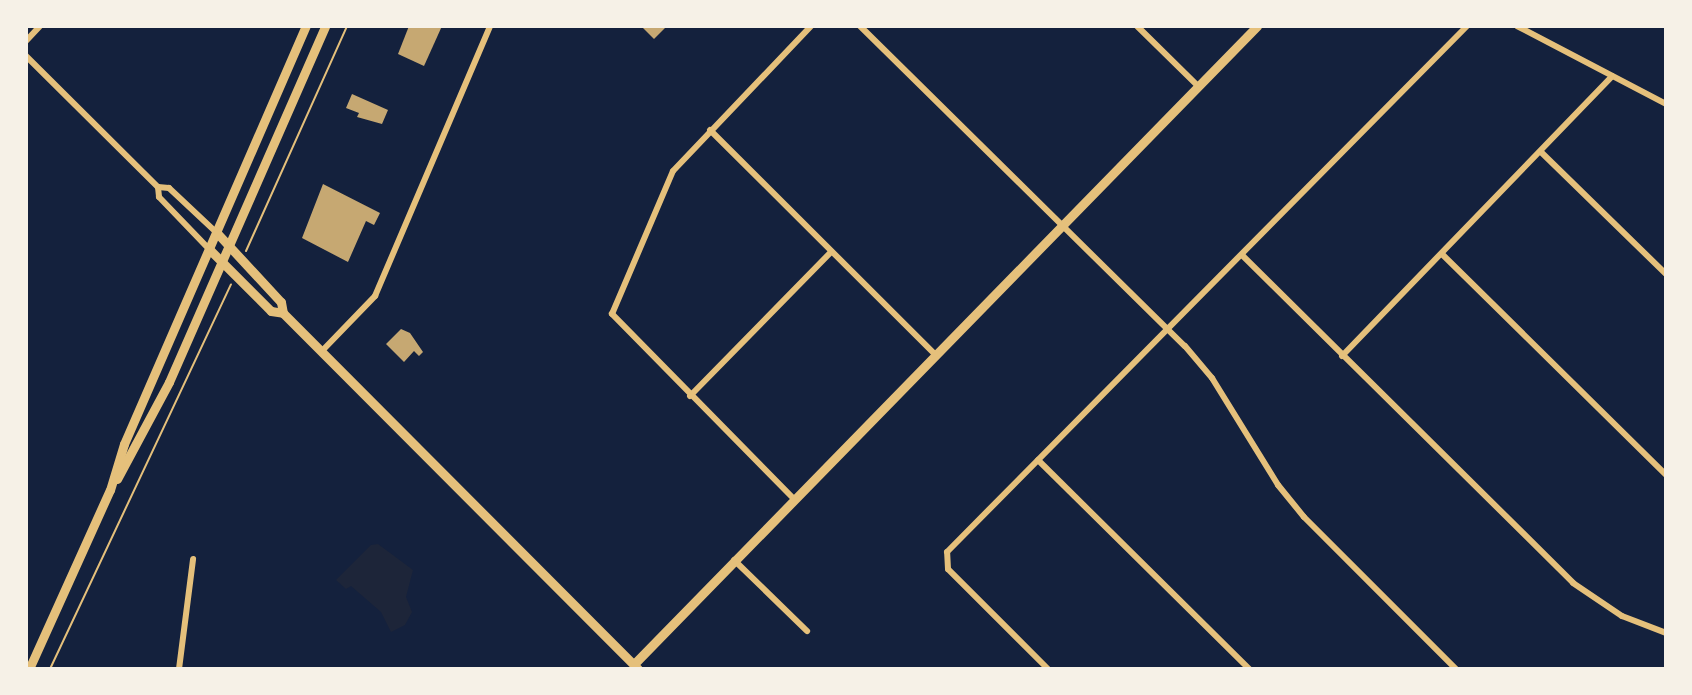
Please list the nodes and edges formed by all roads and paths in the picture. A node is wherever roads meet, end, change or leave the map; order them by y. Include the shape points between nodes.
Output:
1 (40, 26) edge
2 (306, 26) edge
3 (325, 26) edge
4 (346, 26) edge
5 (491, 26) edge
6 (811, 26) edge
7 (860, 26) edge
8 (1137, 26) edge
9 (1257, 26) edge
10 (1467, 26) edge
11 (1517, 26) edge
12 (26, 41) edge
13 (26, 56) edge
14 (1612, 76) junction
15 (1198, 86) junction
16 (1666, 104) edge
17 (710, 130) junction
18 (1542, 153) junction
19 (159, 187) junction
20 (1061, 225) junction
21 (217, 233) junction
22 (230, 246) junction
23 (210, 250) junction
24 (831, 252) junction
25 (1442, 254) junction
26 (1241, 255) junction
27 (241, 258) junction
28 (222, 263) junction
29 (1666, 274) edge
30 (234, 275) junction
31 (283, 313) junction
32 (1168, 328) junction
33 (321, 352) junction
34 (935, 354) junction
35 (1342, 356) junction
36 (690, 396) junction
37 (1038, 460) junction
38 (1666, 475) edge
39 (110, 490) junction
40 (794, 499) junction
41 (193, 559) dead end
42 (734, 560) junction
43 (807, 631) dead end
44 (1666, 633) edge
45 (634, 667) edge
46 (29, 669) edge
47 (50, 669) edge
48 (179, 669) edge
49 (1048, 669) edge
50 (1249, 669) edge
51 (1456, 669) edge

1 - 12 street
2 - 21 main road
3 - 22 main road
4 - 27 path via 249,249
5 - 33 street via 375,296
6 - 17 street
7 - 20 street
8 - 15 street
9 - 15 main road
10 - 26 street
11 - 14 street
13 - 19 street
14 - 16 street
14 - 18 street
15 - 20 main road
17 - 24 street
17 - 36 street via 669,178 612,314
18 - 25 street
18 - 29 street
19 - 21 street via 169,188
19 - 23 street via 159,197
20 - 32 street
20 - 34 main road
21 - 22 main road
21 - 23 main road
22 - 27 main road
22 - 28 main road
23 - 28 main road
23 - 39 main road via 124,444
24 - 34 street
24 - 36 street
25 - 35 street
25 - 38 street
26 - 32 street
26 - 35 street
27 - 31 main road via 281,302
28 - 30 main road
28 - 39 main road via 169,382
30 - 31 main road via 271,311
30 - 47 path
31 - 33 main road
32 - 37 street
32 - 51 street via 1212,378 1278,485 1304,517
33 - 45 main road
34 - 40 main road
35 - 44 street via 1582,591 1622,616
36 - 40 street
37 - 49 street via 951,547 945,561
37 - 50 street
39 - 46 main road
40 - 42 main road
41 - 48 street
42 - 43 street
42 - 45 main road

